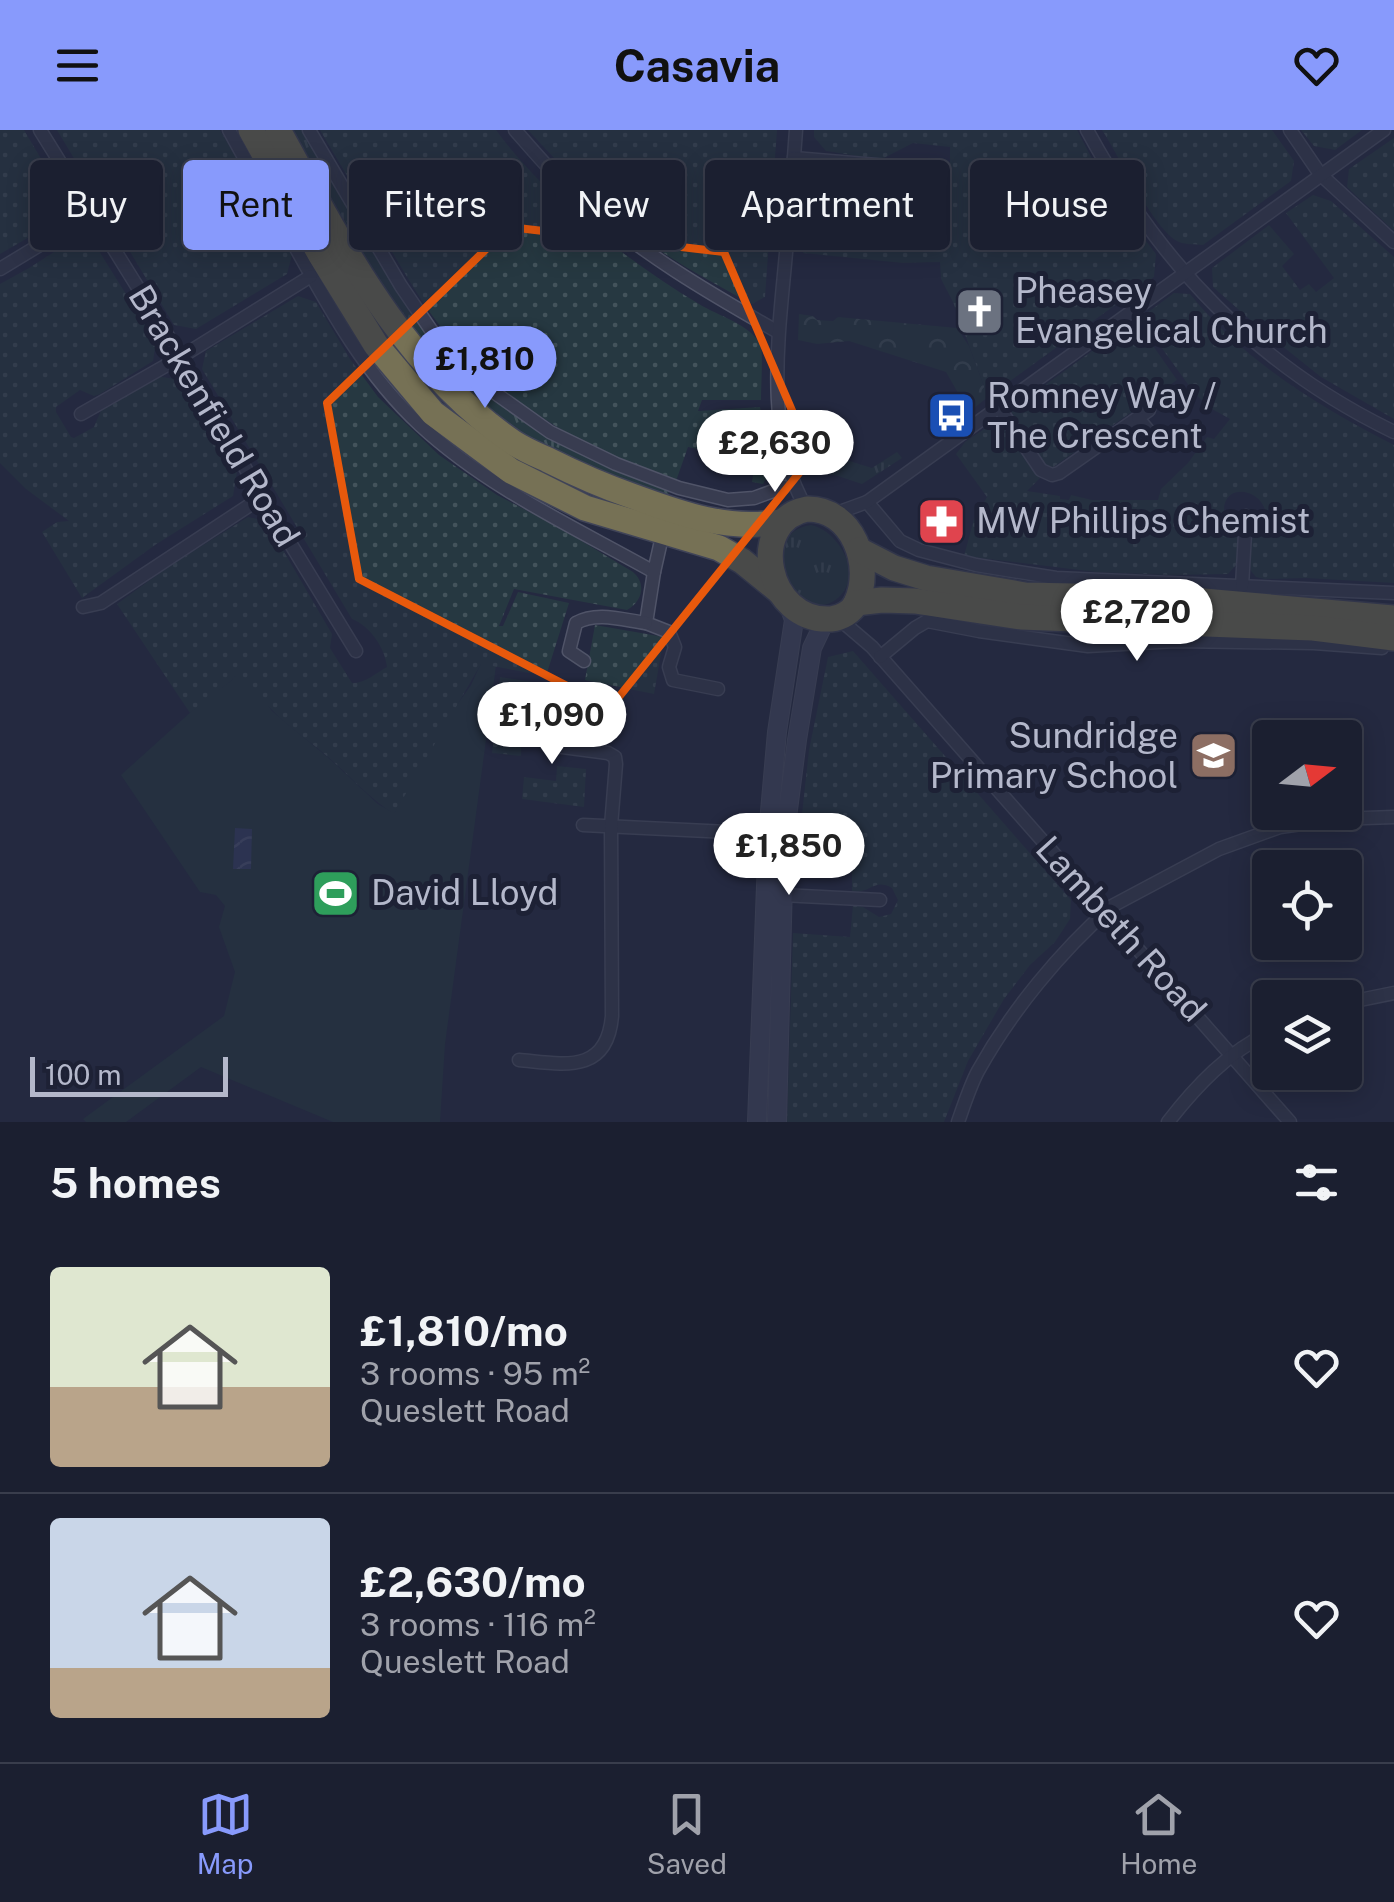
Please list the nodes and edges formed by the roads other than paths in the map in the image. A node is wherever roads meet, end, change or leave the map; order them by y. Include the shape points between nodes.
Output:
1 (40, 130) edge
2 (229, 130) edge
3 (250, 130) edge
4 (278, 130) edge
5 (309, 130) edge
6 (516, 130) edge
7 (796, 130) edge
8 (1087, 130) edge
9 (1290, 130) edge
10 (1384, 130) edge
11 (794, 158) junction
12 (58, 160) edge
13 (818, 160) edge
14 (1320, 174) junction
15 (1394, 242) edge
16 (31, 250) edge
17 (114, 250) edge
18 (0, 269) edge
19 (1185, 272) junction
20 (311, 276) junction
21 (778, 332) junction
22 (181, 357) junction
23 (998, 406) junction
24 (81, 414) dead end
25 (1394, 432) edge
26 (1152, 435) dead end
27 (786, 460) junction
28 (784, 487) junction
29 (262, 498) junction
30 (867, 502) junction
31 (801, 516) junction
32 (1246, 516) dead end
33 (666, 521) junction
34 (856, 543) junction
35 (654, 572) junction
36 (1242, 586) junction
37 (1394, 593) edge
38 (784, 599) junction
39 (83, 608) dead end
40 (844, 612) junction
41 (1394, 618) edge
42 (646, 623) junction
43 (1394, 638) edge
44 (1394, 649) edge
45 (356, 651) dead end
46 (876, 652) junction
47 (584, 661) dead end
48 (718, 688) dead end
49 (552, 692) dead end
50 (1394, 817) edge
51 (583, 824) dead end
52 (611, 826) junction
53 (768, 834) junction
54 (782, 895) junction
55 (880, 900) dead end
56 (1105, 912) junction
57 (772, 953) junction
58 (1394, 992) edge
59 (1362, 999) edge
60 (1252, 1042) edge
61 (1231, 1054) junction
62 (529, 1056) dead end
63 (757, 1122) edge
64 (777, 1122) edge
65 (958, 1122) edge
66 (1168, 1122) edge
67 (1290, 1122) edge

1 - 12 street, Brackenfield Road
2 - 20 street
3 - 33 highway via 376,345 433,413 512,471 585,508
4 - 33 highway via 368,288 453,393 517,445
5 - 28 street via 411,301 488,388 550,432 678,488 728,500
6 - 21 street via 578,198 651,256
7 - 11 street
8 - 19 street via 1136,212
9 - 14 street
10 - 14 street
11 - 13 street
11 - 21 street
14 - 15 street
14 - 19 street
16 - 18 street
17 - 22 street, Brackenfield Road
19 - 23 street
19 - 25 street via 1213,306 1296,375
20 - 22 street
20 - 35 street via 364,362 420,425 502,488
21 - 27 street
22 - 24 street
22 - 29 street, Brackenfield Road
23 - 26 street via 1041,470 1052,475 1143,414
23 - 30 street
27 - 28 street
27 - 31 street
28 - 31 street
29 - 39 street via 104,609
29 - 45 street, Brackenfield Road
30 - 31 street
30 - 34 street
30 - 36 street via 900,541 976,566 1056,578
31 - 33 highway via 743,526
31 - 34 highway via 849,529
31 - 38 highway via 773,541 772,564
32 - 36 street
33 - 35 street
33 - 38 highway via 742,561
34 - 40 highway via 862,576
34 - 41 highway via 894,568 926,578 1025,594 1170,598
35 - 42 street
36 - 37 street
38 - 40 highway via 804,615
38 - 53 main road via 794,620
40 - 43 highway via 882,600 915,601 1021,617 1313,628
40 - 46 street, Lambeth Road
40 - 54 main road via 822,627 812,648
42 - 47 street via 587,616 576,623 569,651
42 - 48 street via 669,632 673,680
44 - 46 street via 1176,640 1088,646 927,621
46 - 56 street, Lambeth Road
49 - 52 street via 547,745 614,757
50 - 56 street via 1280,828 1219,849
51 - 52 street
52 - 53 street
52 - 62 street via 610,1036 600,1052 572,1064
53 - 57 main road
54 - 55 street
54 - 57 main road
56 - 61 street, Lambeth Road
56 - 65 street via 1062,954 1010,1022 977,1073
57 - 63 main road
57 - 64 main road
58 - 59 street
60 - 61 street
61 - 66 street
61 - 67 street, Lambeth Road

